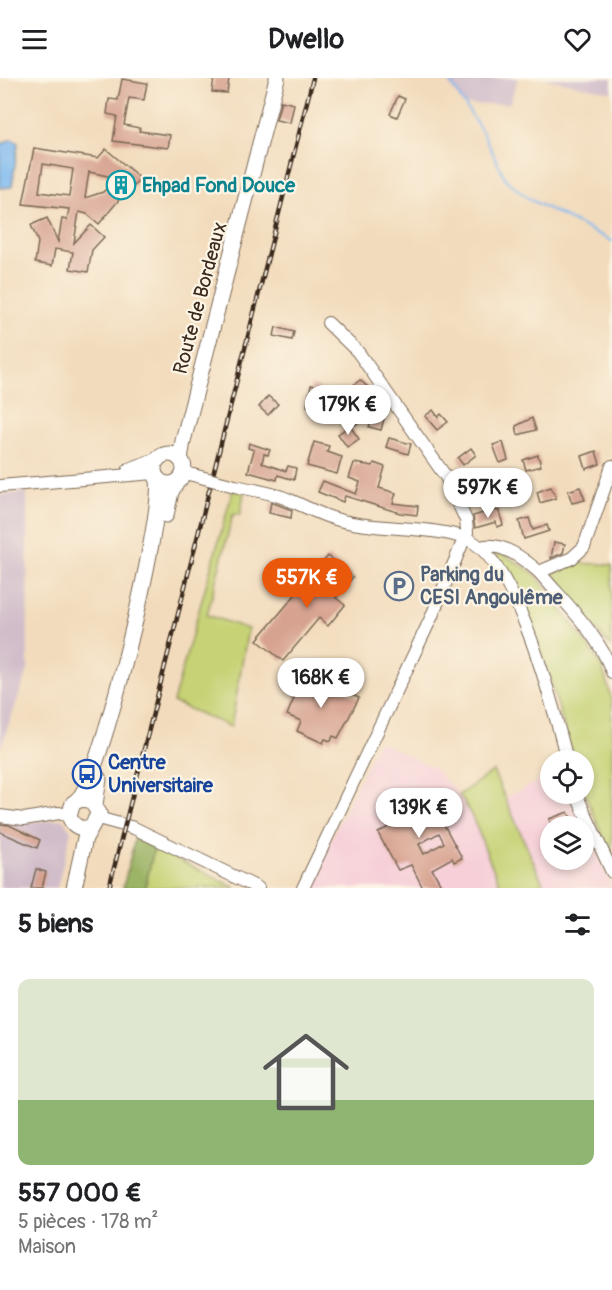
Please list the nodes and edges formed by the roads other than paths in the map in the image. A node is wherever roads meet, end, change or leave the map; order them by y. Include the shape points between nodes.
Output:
1 (271, 78) edge
2 (277, 78) edge
3 (328, 323) dead end
4 (612, 466) edge
5 (177, 467) junction
6 (114, 474) junction
7 (156, 477) junction
8 (0, 486) edge
9 (465, 538) junction
10 (481, 547) junction
11 (538, 572) junction
12 (612, 672) edge
13 (564, 750) edge
14 (581, 804) edge
15 (72, 810) junction
16 (0, 816) edge
17 (95, 816) junction
18 (612, 872) edge
19 (66, 888) edge
20 (74, 888) edge
21 (258, 888) edge
22 (303, 888) edge

1 - 5 main road, Route de Bordeaux via 189,397
2 - 5 main road, Route de Bordeaux
3 - 9 street via 358,352 447,477 466,520
4 - 11 street via 584,547 572,558
5 - 6 street
5 - 7 main road via 167,485
5 - 7 main road via 154,465
5 - 9 street, bridge via 279,496 339,520
5 - 17 main road, Route de Bordeaux via 96,791
6 - 7 street
6 - 8 street
7 - 15 main road via 160,499 152,544 108,723 87,788
9 - 10 street
9 - 22 street
10 - 11 street via 503,548
10 - 13 street via 503,576 523,623 544,676
11 - 12 street via 591,634 608,658
14 - 18 street
15 - 16 street via 60,805 24,819
15 - 17 main road via 87,799
15 - 17 main road via 82,829
15 - 19 main road via 74,837
17 - 20 main road, Route de Bordeaux via 85,838
17 - 21 street via 134,828

